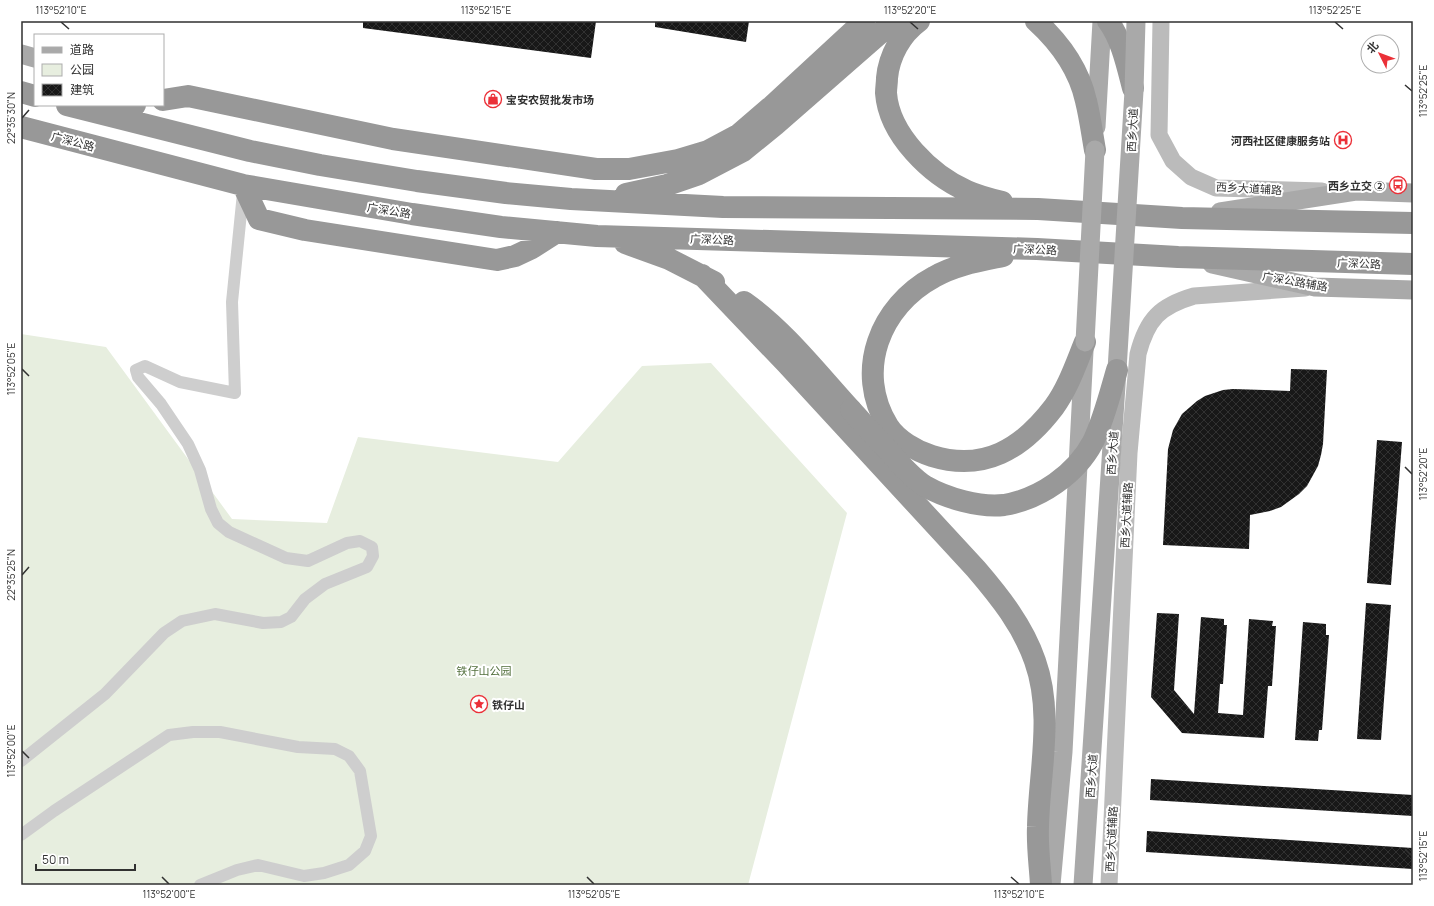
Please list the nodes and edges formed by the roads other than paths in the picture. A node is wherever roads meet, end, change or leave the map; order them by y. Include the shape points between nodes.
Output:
1 (864, 21) edge
2 (894, 21) edge
3 (919, 21) edge
4 (1036, 21) edge
5 (1102, 21) edge
6 (1108, 21) edge
7 (1136, 21) edge
8 (1161, 21) edge
9 (21, 54) edge
10 (34, 58) edge
11 (164, 91) edge
12 (1134, 91) junction
13 (21, 92) edge
14 (34, 96) edge
15 (188, 96) junction
16 (164, 100) edge
17 (71, 106) edge
18 (129, 106) edge
19 (93, 112) junction
20 (21, 128) edge
21 (1095, 150) junction
22 (243, 185) junction
23 (1356, 192) junction
24 (1413, 193) edge
25 (570, 199) junction
26 (1038, 209) junction
27 (1182, 218) junction
28 (1413, 223) edge
29 (557, 232) junction
30 (597, 236) junction
31 (1037, 249) junction
32 (1178, 257) junction
33 (1413, 264) edge
34 (702, 275) junction
35 (1315, 287) junction
36 (1413, 290) edge
37 (1085, 342) junction
38 (1117, 370) junction
39 (21, 761) edge
40 (21, 835) edge
41 (200, 885) edge
42 (1041, 885) edge
43 (1051, 885) edge
44 (1083, 885) edge
45 (1108, 885) edge

1 - 15 highway via 738,135 708,151 678,160 629,169 596,169 394,138
2 - 25 highway via 743,151 699,174 667,185 631,194
3 - 26 highway via 912,26 894,50 888,70 886,94 891,114 901,134 913,151 944,178 966,191 1005,203
4 - 21 highway via 1054,38 1079,80 1086,100
5 - 21 main road
6 - 12 highway, bridge via 1120,43
7 - 12 main road, 西乡大道, bridge
8 - 23 street, 西乡大道辅路 via 1159,135 1177,165 1191,177 1216,188
9 - 10 main road
11 - 15 main road
12 - 38 main road, 西乡大道, bridge
13 - 14 highway
15 - 16 highway
17 - 19 highway
18 - 19 highway
19 - 25 highway via 250,152 320,165 417,181
20 - 22 highway, 广深公路
21 - 37 main road, bridge
22 - 29 highway, 广深公路 via 420,215
22 - 29 highway via 259,219 305,230 497,260 515,256
22 - 39 street via 232,302 235,392 180,382 145,366 136,370 138,377 161,404 188,444 200,470 210,509 218,523 230,532 286,558 308,561 347,543 360,541 372,547 373,556 367,566 326,584 305,599 291,617 281,622 263,623 215,614 182,621 164,633 106,694
23 - 24 main road
23 - 27 main road
25 - 26 highway via 723,207
26 - 27 highway
27 - 28 highway
29 - 30 highway, 广深公路
30 - 31 highway, 广深公路
30 - 34 highway via 633,245
31 - 32 highway, 广深公路
31 - 37 highway via 959,266 933,277 896,309 883,327 875,347 872,369 873,390 888,427 904,442 922,453 945,460 967,462 992,458 1013,447 1034,430 1054,407
32 - 33 highway, 广深公路
32 - 35 main road, 广深公路辅路
34 - 38 highway, bridge via 756,310 904,468 925,485 948,497 976,504 1003,505 1030,498 1056,483 1077,465 1093,442
34 - 42 highway via 976,569 1000,597 1020,627 1035,661 1043,695 1044,735 1038,828
35 - 36 main road, 广深公路辅路
35 - 45 street, 西乡大道辅路 via 1194,296 1177,301 1155,317 1142,340 1138,354 1129,453
37 - 43 main road, bridge via 1063,752
38 - 44 main road, 西乡大道, bridge
40 - 41 street via 169,735 220,732 298,748 335,749 349,756 360,771 371,836 365,851 349,865 304,876 258,865 237,870

